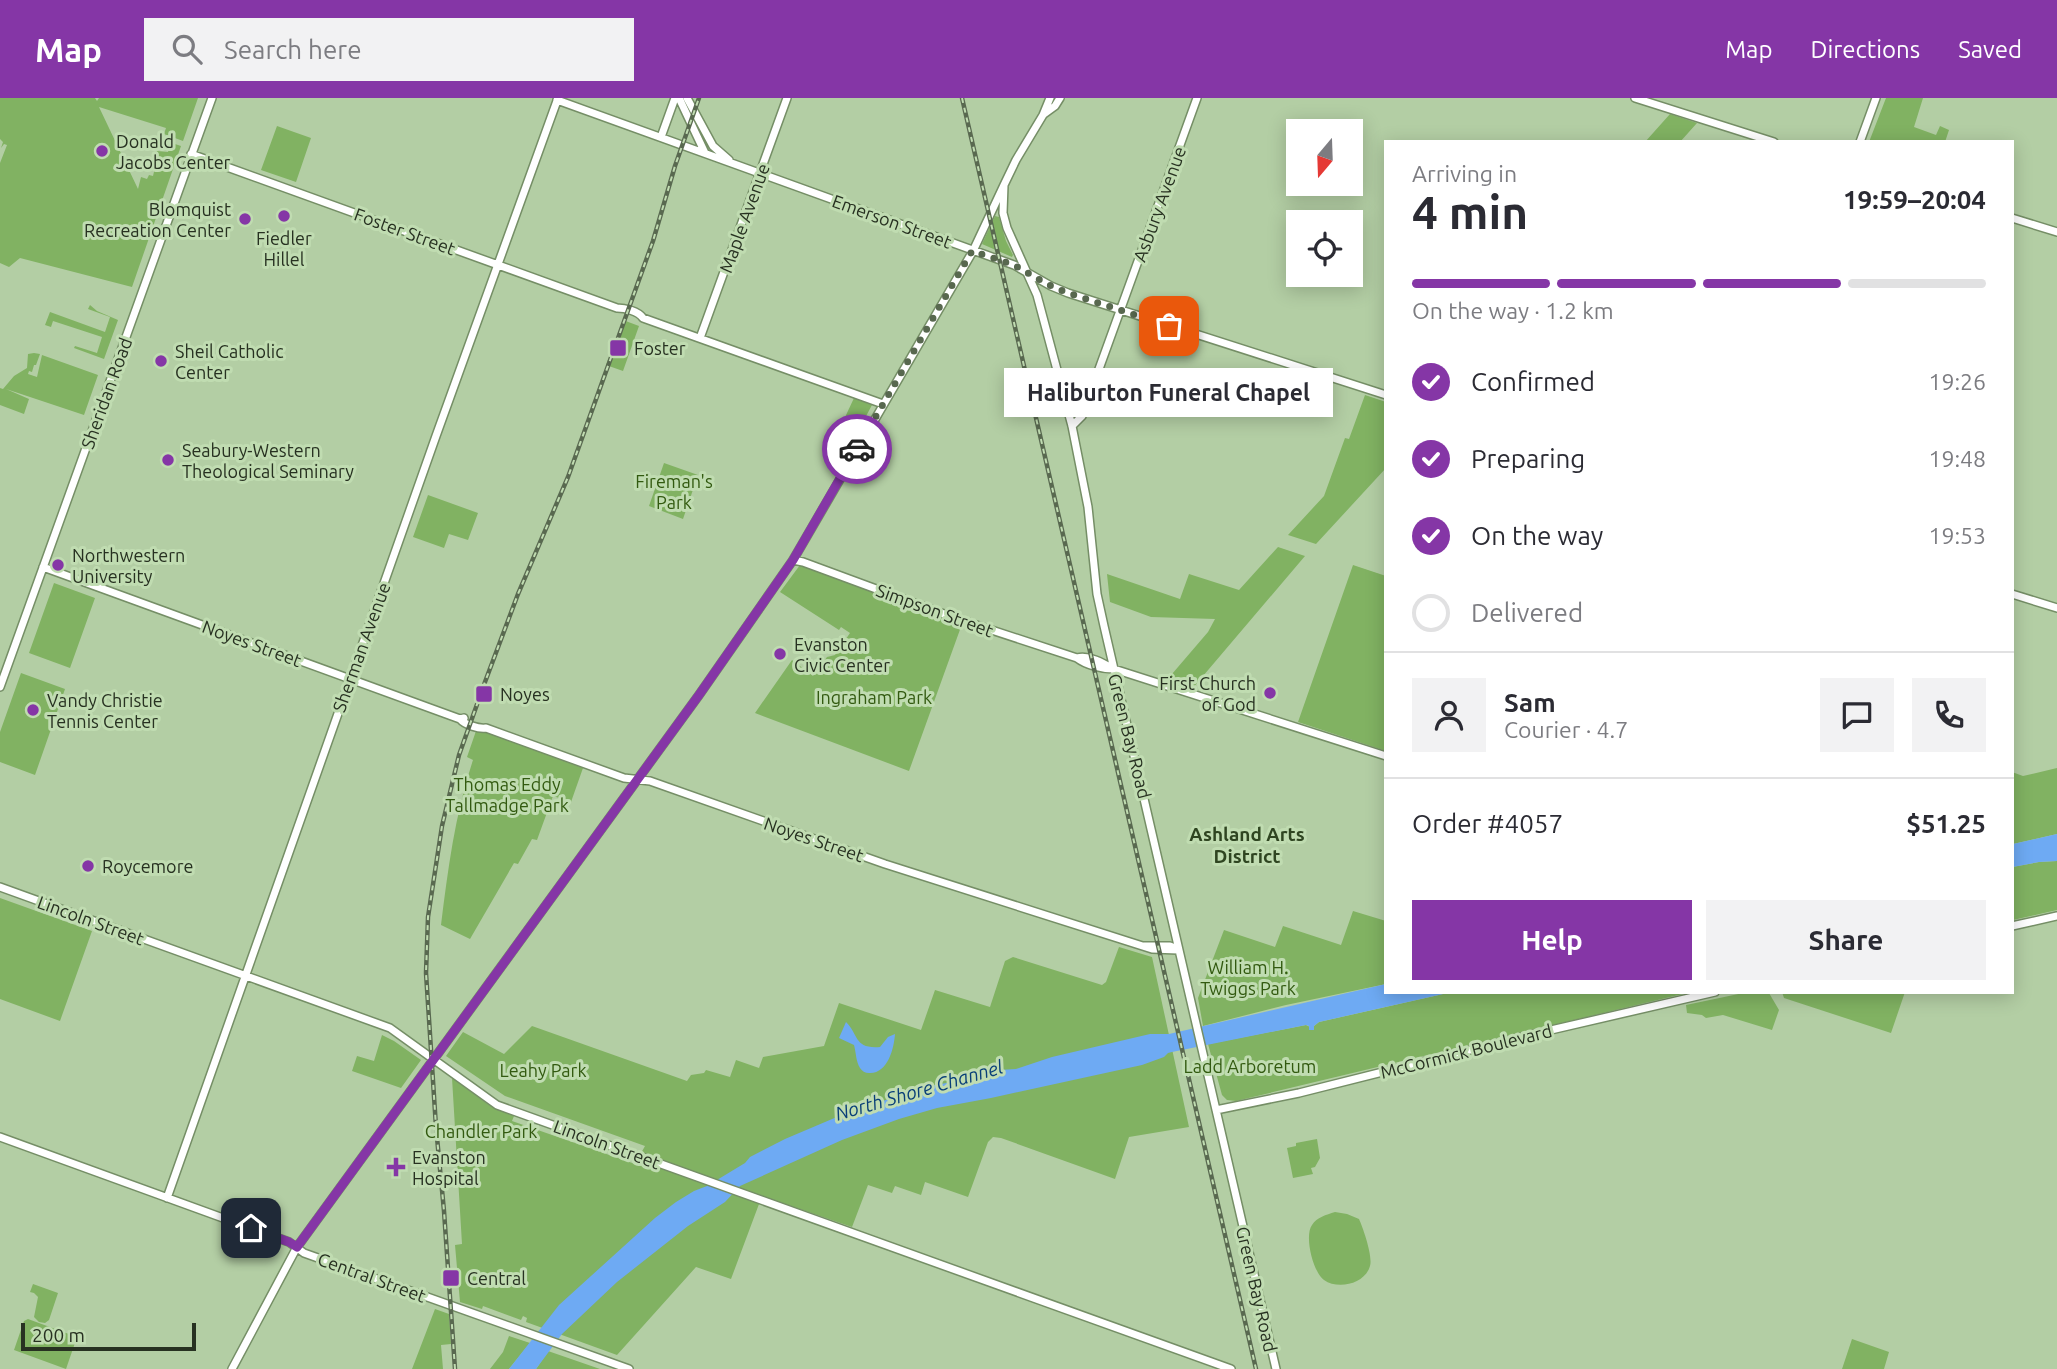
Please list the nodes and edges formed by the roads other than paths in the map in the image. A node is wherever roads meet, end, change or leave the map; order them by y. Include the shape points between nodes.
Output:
1 (212, 98) edge
2 (677, 98) edge
3 (687, 98) edge
4 (787, 98) edge
5 (1050, 98) edge
6 (1060, 98) edge
7 (1197, 98) edge
8 (1635, 98) edge
9 (1876, 98) edge
10 (557, 99) edge
11 (1043, 115) junction
12 (661, 137) junction
13 (1768, 140) edge
14 (1861, 140) edge
15 (705, 153) junction
16 (191, 154) junction
17 (732, 163) junction
18 (760, 173) junction
19 (1004, 185) junction
20 (2014, 219) edge
21 (2057, 232) edge
22 (972, 251) junction
23 (497, 265) junction
24 (1026, 272) junction
25 (1120, 311) junction
26 (700, 338) junction
27 (1384, 394) edge
28 (883, 404) junction
29 (1072, 426) junction
30 (793, 560) junction
31 (43, 567) junction
32 (2014, 595) edge
33 (2057, 608) edge
34 (1114, 669) junction
35 (350, 679) junction
36 (0, 687) edge
37 (1384, 755) edge
38 (637, 780) junction
39 (0, 887) edge
40 (2057, 916) edge
41 (2014, 926) edge
42 (1178, 950) junction
43 (245, 977) junction
44 (1707, 994) edge
45 (433, 1059) junction
46 (1216, 1110) junction
47 (0, 1137) edge
48 (167, 1198) junction
49 (297, 1247) junction
50 (232, 1369) edge
51 (629, 1369) edge
52 (1231, 1369) edge
53 (1276, 1369) edge

1 - 16 street, Sheridan Road
2 - 12 street
2 - 15 street
3 - 17 street via 713,146
4 - 18 street, Maple Avenue
5 - 11 street
6 - 11 street
7 - 25 street, Asbury Avenue
8 - 13 street
9 - 14 street
10 - 12 street, Emerson Street
10 - 23 street, Sherman Avenue
11 - 19 street, Green Bay Road
12 - 15 street, Emerson Street
15 - 17 street, Emerson Street
16 - 23 street, Foster Street
16 - 31 street, Sheridan Road
17 - 18 street, Emerson Street
18 - 22 street, Emerson Street
18 - 26 street, Maple Avenue
19 - 22 street
19 - 24 street, Green Bay Road via 1003,213
20 - 21 street
22 - 24 street, Emerson Street
22 - 28 street
23 - 26 street, Foster Street
23 - 35 street, Sherman Avenue
24 - 25 street, Emerson Street
24 - 29 street, Green Bay Road via 1037,295
25 - 27 street, Emerson Street
25 - 29 street, Asbury Avenue via 1082,416
26 - 28 street, Foster Street
28 - 30 street
29 - 34 street, Green Bay Road via 1088,507 1097,594
30 - 34 street, Simpson Street
30 - 38 street
31 - 35 street, Noyes Street
31 - 36 street, Sheridan Road
32 - 33 street
34 - 37 street, Simpson Street
34 - 42 street, Green Bay Road
35 - 38 street, Noyes Street
35 - 43 street, Sherman Avenue
38 - 42 street, Noyes Street via 1144,946
38 - 45 street
39 - 43 street, Lincoln Street
40 - 41 street
42 - 46 street, Green Bay Road
43 - 45 street, Lincoln Street via 390,1028
43 - 48 street, Sherman Avenue
44 - 46 street, McCormick Boulevard
45 - 49 street
45 - 52 street, Lincoln Street via 497,1105
46 - 53 street, Green Bay Road
47 - 48 street, Central Street
48 - 49 street, Central Street
49 - 50 street
49 - 51 street, Central Street

